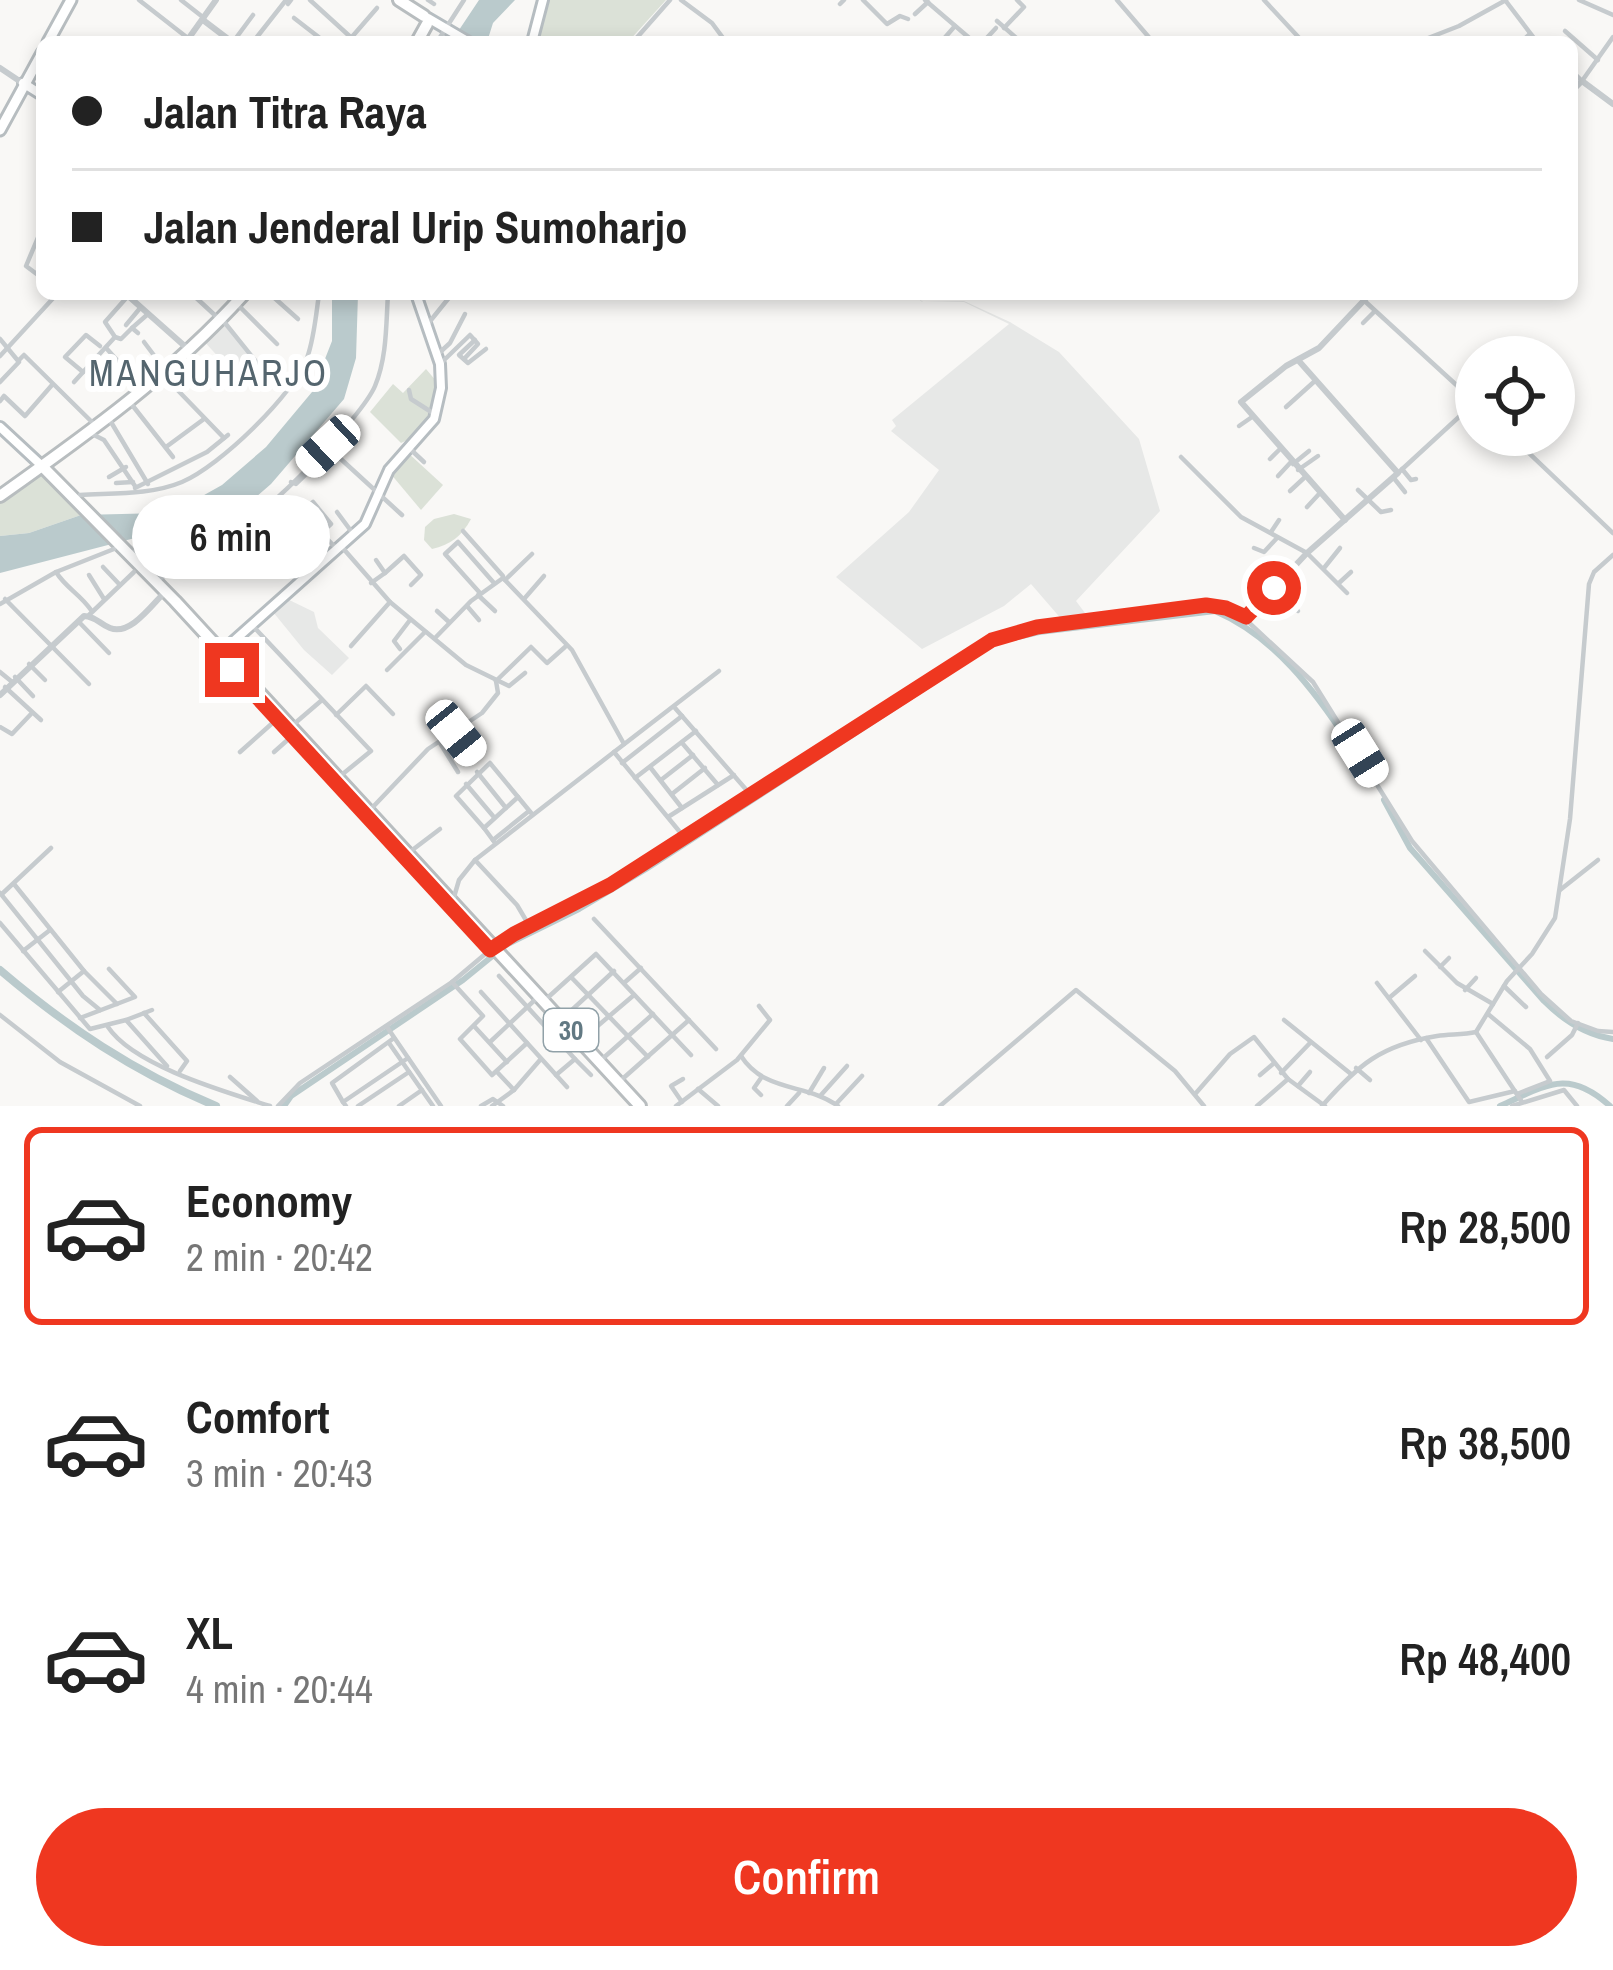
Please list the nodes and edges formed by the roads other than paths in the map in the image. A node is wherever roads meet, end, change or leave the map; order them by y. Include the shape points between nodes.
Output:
1 (69, 0) edge
2 (140, 0) edge
3 (182, 0) edge
4 (216, 0) edge
5 (310, 0) edge
6 (399, 0) edge
7 (464, 0) edge
8 (542, 0) edge
9 (670, 0) edge
10 (863, 0) edge
11 (1017, 0) edge
12 (1117, 0) edge
13 (1264, 0) edge
14 (1505, 0) edge
15 (1579, 0) edge
16 (288, 1) edge
17 (683, 1) edge
18 (930, 2) edge
19 (377, 8) dead end
20 (915, 14) dead end
21 (253, 15) dead end
22 (1613, 15) edge
23 (294, 18) dead end
24 (203, 19) junction
25 (908, 19) dead end
26 (425, 20) junction
27 (955, 26) junction
28 (999, 26) junction
29 (446, 29) junction
30 (1565, 31) dead end
31 (1530, 34) joint
32 (49, 36) edge
33 (183, 36) edge
34 (191, 36) edge
35 (224, 36) edge
36 (237, 36) edge
37 (258, 36) edge
38 (317, 36) edge
39 (349, 36) edge
40 (356, 36) edge
41 (420, 36) edge
42 (441, 36) edge
43 (458, 36) edge
44 (533, 36) edge
45 (638, 36) edge
46 (722, 36) edge
47 (946, 36) edge
48 (967, 36) edge
49 (989, 36) edge
50 (1011, 36) edge
51 (1148, 36) edge
52 (1297, 36) edge
53 (1433, 36) edge
54 (1528, 36) edge
55 (1571, 36) edge
56 (1613, 38) edge
57 (1578, 42) edge
58 (36, 59) edge
59 (1598, 60) junction
60 (0, 68) edge
61 (1578, 77) edge
62 (1582, 81) junction
63 (23, 83) junction
64 (1578, 85) edge
65 (36, 91) edge
66 (1613, 92) edge
67 (1610, 102) edge
68 (0, 126) edge
69 (36, 242) edge
70 (36, 274) edge
71 (51, 300) edge
72 (128, 300) edge
73 (135, 300) edge
74 (199, 300) edge
75 (238, 300) edge
76 (242, 300) edge
77 (276, 300) edge
78 (318, 300) edge
79 (388, 300) edge
80 (418, 300) edge
81 (447, 300) edge
82 (1364, 300) edge
83 (1369, 300) edge
84 (141, 308) junction
85 (1375, 311) junction
86 (148, 314) junction
87 (465, 314) dead end
88 (220, 318) junction
89 (298, 319) dead end
90 (1363, 322) dead end
91 (427, 325) junction
92 (132, 329) junction
93 (115, 338) junction
94 (0, 339) edge
95 (144, 342) dead end
96 (277, 344) dead end
97 (103, 347) junction
98 (467, 347) junction
99 (8, 348) junction
100 (188, 349) junction
101 (486, 349) dead end
102 (459, 355) junction
103 (0, 356) edge
104 (264, 356) dead end
105 (439, 359) junction
106 (1298, 359) junction
107 (19, 360) junction
108 (85, 370) junction
109 (163, 371) junction
110 (1316, 380) junction
111 (0, 382) edge
112 (74, 382) dead end
113 (53, 384) junction
114 (1455, 384) edge
115 (102, 385) dead end
116 (7, 388) dead end
117 (143, 389) junction
118 (409, 390) dead end
119 (129, 401) junction
120 (0, 402) edge
121 (1286, 406) dead end
122 (436, 415) junction
123 (108, 417) junction
124 (1252, 417) junction
125 (204, 419) junction
126 (1455, 420) edge
127 (1239, 427) dead end
128 (93, 429) junction
129 (2, 432) edge
130 (166, 447) junction
131 (408, 447) junction
132 (1280, 449) junction
133 (1309, 451) dead end
134 (1318, 456) dead end
135 (1532, 456) edge
136 (173, 457) dead end
137 (1181, 457) dead end
138 (1270, 459) dead end
139 (424, 462) dead end
140 (43, 467) junction
141 (126, 467) junction
142 (1297, 468) junction
143 (1398, 473) junction
144 (1278, 476) dead end
145 (109, 478) dead end
146 (1416, 479) dead end
147 (291, 482) junction
148 (116, 483) dead end
149 (148, 484) junction
150 (135, 487) junction
151 (1358, 490) dead end
152 (1290, 491) dead end
153 (1405, 492) dead end
154 (380, 493) junction
155 (1318, 494) junction
156 (0, 496) edge
157 (1369, 499) junction
158 (81, 501) junction
159 (1307, 507) dead end
160 (1391, 510) dead end
161 (338, 512) dead end
162 (402, 515) dead end
163 (1279, 520) dead end
164 (1345, 520) junction
165 (463, 531) dead end
166 (322, 532) junction
167 (1613, 533) edge
168 (1274, 534) junction
169 (354, 535) junction
170 (339, 548) junction
171 (1254, 548) dead end
172 (1340, 548) dead end
173 (122, 551) junction
174 (1307, 553) junction
175 (532, 554) dead end
176 (1613, 555) edge
177 (170, 557) dead end
178 (376, 560) dead end
179 (288, 565) dead end
180 (179, 566) dead end
181 (104, 568) dead end
182 (1324, 568) junction
183 (56, 572) junction
184 (134, 572) dead end
185 (1351, 572) dead end
186 (385, 573) junction
187 (89, 575) dead end
188 (544, 577) dead end
189 (504, 579) junction
190 (300, 580) junction
191 (371, 583) junction
192 (494, 583) junction
193 (1339, 583) junction
194 (120, 585) junction
195 (411, 585) dead end
196 (159, 587) junction
197 (1274, 588) junction
198 (1347, 593) dead end
199 (479, 594) junction
200 (104, 599) junction
201 (524, 599) junction
202 (3, 601) edge
203 (390, 602) junction
204 (466, 605) junction
205 (448, 610) dead end
206 (437, 611) dead end
207 (495, 611) dead end
208 (1298, 611) dead end
209 (90, 613) junction
210 (1244, 617) junction
211 (411, 619) junction
212 (452, 620) junction
213 (479, 620) dead end
214 (78, 621) junction
215 (464, 623) dead end
216 (250, 624) junction
217 (427, 630) junction
218 (456, 634) dead end
219 (436, 637) junction
220 (567, 645) junction
221 (49, 646) junction
222 (351, 646) dead end
223 (400, 649) dead end
224 (223, 652) junction
225 (109, 653) dead end
226 (29, 664) junction
227 (387, 670) dead end
228 (719, 670) dead end
229 (0, 672) edge
230 (525, 673) dead end
231 (45, 680) dead end
232 (496, 681) junction
233 (89, 684) dead end
234 (8, 685) edge
235 (33, 696) dead end
236 (322, 700) junction
237 (674, 706) junction
238 (32, 712) junction
239 (393, 714) dead end
240 (336, 715) junction
241 (682, 716) junction
242 (277, 719) junction
243 (41, 720) dead end
244 (0, 727) edge
245 (696, 731) junction
246 (291, 732) junction
247 (456, 733) junction
248 (681, 742) junction
249 (440, 743) junction
250 (623, 744) junction
251 (471, 751) dead end
252 (240, 752) dead end
253 (274, 752) dead end
254 (614, 752) junction
255 (693, 755) junction
256 (622, 763) junction
257 (650, 767) junction
258 (704, 768) junction
259 (458, 772) dead end
260 (477, 772) junction
261 (734, 775) junction
262 (635, 778) junction
263 (336, 779) junction
264 (661, 780) junction
265 (466, 784) junction
266 (718, 785) junction
267 (672, 794) junction
268 (750, 794) junction
269 (518, 797) junction
270 (506, 808) junction
271 (682, 808) junction
272 (367, 812) junction
273 (530, 813) junction
274 (494, 818) junction
275 (667, 818) junction
276 (484, 828) junction
277 (440, 829) dead end
278 (684, 837) junction
279 (494, 842) junction
280 (51, 848) dead end
281 (406, 853) junction
282 (475, 860) junction
283 (1598, 860) dead end
284 (14, 884) junction
285 (1560, 890) junction
286 (0, 894) edge
287 (452, 903) junction
288 (594, 919) dead end
289 (0, 923) edge
290 (530, 927) junction
291 (50, 930) junction
292 (37, 940) junction
293 (23, 951) junction
294 (1425, 951) dead end
295 (495, 952) junction
296 (1449, 958) dead end
297 (1440, 967) junction
298 (641, 968) junction
299 (109, 969) dead end
300 (1518, 970) junction
301 (84, 971) junction
302 (614, 971) junction
303 (500, 976) dead end
304 (1415, 976) dead end
305 (571, 977) junction
306 (1476, 978) dead end
307 (71, 981) junction
308 (624, 983) junction
309 (1377, 983) dead end
310 (455, 985) junction
311 (125, 986) junction
312 (1504, 986) junction
313 (1465, 990) junction
314 (58, 992) junction
315 (481, 992) dead end
316 (634, 994) junction
317 (588, 995) junction
318 (1389, 998) junction
319 (537, 1001) junction
320 (115, 1002) junction
321 (1493, 1004) junction
322 (759, 1006) dead end
323 (1526, 1007) dead end
324 (100, 1010) junction
325 (653, 1014) junction
326 (1488, 1014) junction
327 (0, 1015) edge
328 (609, 1016) junction
329 (80, 1018) junction
330 (126, 1020) junction
331 (562, 1020) junction
332 (689, 1020) junction
333 (1284, 1020) dead end
334 (509, 1023) junction
335 (473, 1026) junction
336 (108, 1027) junction
337 (387, 1027) junction
338 (1577, 1027) junction
339 (1476, 1032) junction
340 (1613, 1032) edge
341 (671, 1035) junction
342 (629, 1037) junction
343 (392, 1039) junction
344 (1424, 1039) junction
345 (580, 1041) junction
346 (490, 1042) junction
347 (526, 1043) junction
348 (1310, 1043) junction
349 (716, 1049) dead end
350 (691, 1055) dead end
351 (741, 1056) junction
352 (1547, 1057) dead end
353 (541, 1058) junction
354 (575, 1058) junction
355 (648, 1058) junction
356 (405, 1060) junction
357 (600, 1061) junction
358 (507, 1062) junction
359 (1274, 1064) junction
360 (167, 1066) junction
361 (847, 1066) dead end
362 (824, 1068) dead end
363 (1353, 1071) junction
364 (178, 1072) junction
365 (409, 1072) junction
366 (1310, 1072) dead end
367 (498, 1073) junction
368 (1282, 1073) junction
369 (556, 1075) junction
370 (1259, 1075) dead end
371 (591, 1076) dead end
372 (862, 1076) dead end
373 (230, 1077) dead end
374 (761, 1078) junction
375 (683, 1079) dead end
376 (1288, 1079) junction
377 (1370, 1081) dead end
378 (619, 1082) junction
379 (1298, 1086) junction
380 (1552, 1086) junction
381 (567, 1087) dead end
382 (698, 1089) junction
383 (422, 1090) junction
384 (514, 1090) junction
385 (799, 1093) junction
386 (808, 1093) junction
387 (1196, 1093) junction
388 (761, 1095) dead end
389 (821, 1095) junction
390 (1519, 1097) junction
391 (345, 1104) edge
392 (501, 1104) edge
393 (679, 1104) edge
394 (268, 1105) edge
395 (834, 1105) edge
396 (1470, 1105) edge
397 (140, 1106) edge
398 (358, 1106) edge
399 (399, 1106) edge
400 (433, 1106) edge
401 (441, 1106) edge
402 (481, 1106) edge
403 (492, 1106) edge
404 (636, 1106) edge
405 (718, 1106) edge
406 (787, 1106) edge
407 (940, 1106) edge
408 (1204, 1106) edge
409 (1257, 1106) edge
410 (1324, 1106) edge
411 (1512, 1106) edge
412 (1577, 1106) edge

1 - 32 main road
2 - 33 street
3 - 24 street
4 - 24 street
5 - 39 street
6 - 26 highway
7 - 29 street
8 - 44 main road
9 - 45 street
10 - 25 street via 887,24
11 - 28 street via 1024,7
12 - 51 street
13 - 52 street
14 - 31 street
14 - 53 street
15 - 22 street
16 - 37 street
17 - 46 street
18 - 20 street
18 - 27 street
19 - 40 street
21 - 36 street
23 - 38 street
24 - 34 street
24 - 35 street
26 - 29 main road
26 - 41 highway
27 - 47 street
27 - 48 street
28 - 49 street
28 - 50 street
29 - 42 street
29 - 43 main road
30 - 55 street
31 - 54 street
56 - 59 street
57 - 59 street
58 - 63 main road
59 - 62 street
60 - 63 street
61 - 62 street
62 - 64 street
62 - 67 street
63 - 65 main road
63 - 68 main road
66 - 67 street
69 - 70 street via 26,266
71 - 99 street
72 - 93 street via 105,322
73 - 84 street
74 - 88 street
75 - 88 highway
76 - 96 street
77 - 89 street
78 - 150 street via 298,376 233,449 181,482
79 - 147 street via 374,391
80 - 91 main road
81 - 91 street
82 - 106 street
83 - 85 street
84 - 86 street
84 - 92 street
85 - 90 street
85 - 114 street
86 - 92 street
86 - 100 street
87 - 105 street
88 - 100 highway
88 - 104 street via 257,363
91 - 105 main road
92 - 93 street
93 - 97 street
94 - 99 street
95 - 109 street
97 - 108 street
97 - 108 street via 86,335 65,357
97 - 117 street
98 - 98 street via 470,335 478,344
98 - 102 street
98 - 102 street
99 - 103 street
99 - 107 street
100 - 109 highway
101 - 102 street via 471,364
102 - 105 street
105 - 122 main road
106 - 110 street
106 - 124 street via 1243,400
107 - 111 street
107 - 113 street via 24,355
108 - 112 street
108 - 115 street
109 - 117 highway
109 - 125 street
110 - 121 street
110 - 143 street
111 - 116 street
113 - 120 street via 25,416 4,396
113 - 128 street
117 - 119 highway
118 - 122 street
119 - 123 highway
119 - 130 street
122 - 131 main road
123 - 128 highway
123 - 149 street
124 - 127 street
124 - 132 street
125 - 130 street
125 - 149 street via 226,436
126 - 143 street
128 - 140 highway
128 - 141 street
129 - 140 main road
130 - 136 street
131 - 139 street
131 - 154 main road
132 - 138 street
132 - 142 street
133 - 142 street
134 - 142 street
135 - 167 street
137 - 168 street via 1241,517
140 - 156 highway
140 - 158 highway, 30
141 - 145 street
141 - 150 street
142 - 144 street
142 - 152 street
142 - 155 street
143 - 146 street
143 - 153 street
143 - 157 street
147 - 154 street via 331,449
147 - 173 street via 235,531
148 - 150 street
149 - 150 street
150 - 158 street
151 - 157 street
154 - 162 street
154 - 169 main road
155 - 159 street
155 - 164 street
157 - 160 street via 1381,512
157 - 164 street
158 - 173 highway, 30
161 - 169 street
163 - 168 street
164 - 174 street
165 - 189 street
166 - 166 street via 301,512 313,502 331,524
166 - 170 street
168 - 171 street via 1267,550
168 - 174 street
169 - 170 main road
170 - 190 main road
170 - 191 street
172 - 182 street
173 - 183 street
173 - 196 highway, 30
174 - 182 street
174 - 197 street
175 - 189 street
176 - 285 street via 1590,582
177 - 196 street
178 - 186 street
179 - 190 street
180 - 196 street
181 - 194 street
182 - 193 street
183 - 202 street
183 - 209 street via 60,587 76,590
184 - 194 street
185 - 193 street
186 - 191 street
186 - 195 street via 404,556 421,575
187 - 200 street
188 - 201 street
189 - 192 street
189 - 201 street
190 - 216 main road
191 - 203 street
192 - 199 street
192 - 199 street via 458,542 445,554
193 - 198 street
194 - 200 street
196 - 209 street via 125,629
196 - 224 highway, 30
197 - 208 street
197 - 210 street
199 - 204 street
199 - 207 street
200 - 209 street
201 - 220 street
202 - 221 street
203 - 211 street
203 - 222 street
204 - 212 street
204 - 213 street
205 - 212 street
206 - 212 street
209 - 214 street
210 - 268 street via 1206,605 1009,632
210 - 300 street via 1313,682 1412,841
211 - 217 street
211 - 223 street via 394,641
212 - 215 street
212 - 218 street
212 - 219 street
214 - 221 street
214 - 225 street
216 - 224 main road
216 - 236 street
217 - 219 street
217 - 227 street
219 - 232 street
220 - 232 street via 547,663 531,647
220 - 250 street
221 - 226 street
221 - 233 street
224 - 242 highway, 30
224 - 246 highway, 30
226 - 231 street
226 - 234 street
228 - 237 street
229 - 234 street
230 - 232 street via 512,686
232 - 247 street via 494,700
234 - 235 street
234 - 238 street
236 - 240 street
236 - 246 street
237 - 241 street
237 - 250 street
238 - 243 street
238 - 244 street via 12,734
239 - 240 street via 366,686
240 - 263 street via 371,751
241 - 245 street
241 - 256 street
242 - 246 highway, 30
242 - 252 street
245 - 248 street
245 - 261 street
246 - 253 street
246 - 263 highway, 30
246 - 295 highway, 30
247 - 249 street
247 - 251 street
248 - 255 street
248 - 257 street
249 - 259 street
249 - 272 street
250 - 254 street
254 - 256 street
254 - 273 street
255 - 258 street
255 - 264 street
256 - 262 street
257 - 262 street
257 - 264 street
258 - 266 street
258 - 267 street
260 - 265 street
260 - 269 street via 490,763
260 - 270 street
261 - 266 street
261 - 268 street
262 - 275 street
263 - 272 highway, 30
264 - 267 street
265 - 274 street
265 - 276 street via 456,796
266 - 271 street
267 - 271 street
268 - 278 street
269 - 270 street
269 - 273 street
270 - 274 street
271 - 275 street
272 - 281 highway, 30
273 - 279 street
274 - 276 street
275 - 278 street
276 - 279 street
277 - 281 street
278 - 290 street
279 - 282 street
280 - 284 street
281 - 287 highway, 30
282 - 287 street
282 - 290 street
283 - 285 street
284 - 286 street
284 - 291 street
285 - 300 street via 1555,918
286 - 292 street
287 - 295 highway, 30
288 - 298 street
289 - 293 street
290 - 295 street
291 - 292 street
291 - 301 street
292 - 293 street
292 - 307 street
293 - 314 street
294 - 297 street
295 - 310 street
295 - 319 highway, 30
296 - 297 street
297 - 313 street
298 - 308 street
298 - 332 street
299 - 311 street
300 - 312 street
300 - 338 street
301 - 307 street
301 - 320 street
302 - 305 street via 596,954
302 - 308 street
302 - 317 street
303 - 319 street
304 - 318 street
305 - 317 street
305 - 319 street
306 - 313 street
307 - 314 street
307 - 324 street
308 - 316 street
309 - 318 street
310 - 335 street via 483,1016
310 - 337 street
311 - 320 street
311 - 320 street via 135,997
312 - 321 street
312 - 323 street
313 - 321 street
314 - 329 street
315 - 334 street
316 - 325 street
316 - 328 street
317 - 328 street
317 - 331 street
318 - 344 street
319 - 331 highway, 30
319 - 334 street
319 - 354 street
319 - 404 highway, 30
320 - 324 street
321 - 326 street
322 - 351 street via 770,1020
324 - 329 street
325 - 341 street
325 - 342 street
326 - 339 street
326 - 380 street via 1530,1049
327 - 397 street via 60,1062
328 - 342 street
328 - 345 street
329 - 336 street via 90,1029
330 - 336 street
330 - 360 street
330 - 364 street via 148,1012 188,1062
331 - 345 highway, 30
332 - 341 street
332 - 349 street
333 - 348 street
334 - 346 street
334 - 347 street
335 - 346 street
335 - 367 street via 461,1040
336 - 360 street via 121,1043
337 - 343 street
337 - 394 street
338 - 340 street
338 - 352 street
339 - 344 street
339 - 390 street
341 - 350 street
341 - 355 street
342 - 355 street
342 - 357 street
343 - 356 street
343 - 391 street via 332,1083
344 - 363 street
344 - 396 street
345 - 357 highway, 30
346 - 358 street
347 - 353 street
347 - 358 street
348 - 363 street
348 - 368 street
351 - 374 street
351 - 382 street
353 - 369 street
353 - 384 street
354 - 369 street
354 - 371 street
355 - 378 street
356 - 365 street
356 - 391 street
356 - 401 street
357 - 378 highway, 30
358 - 367 street
359 - 368 street
359 - 370 street
359 - 387 street via 1253,1037
360 - 364 street
361 - 389 street
362 - 386 street
363 - 377 street
363 - 410 street
364 - 394 street
365 - 383 street
365 - 398 street
366 - 379 street
367 - 384 street
368 - 376 street
369 - 381 street
372 - 395 street
373 - 394 street
374 - 385 street
374 - 388 street via 754,1088
375 - 393 street via 671,1086
376 - 379 street
376 - 409 street
378 - 404 highway, 30
379 - 410 street
380 - 390 street
380 - 390 street
380 - 412 street via 1567,1090
382 - 393 street
382 - 405 street
383 - 399 street
383 - 400 street
384 - 392 street
385 - 386 street
385 - 406 street
386 - 389 street
387 - 407 street via 1076,990
387 - 408 street
389 - 395 street
390 - 396 street
390 - 411 street
392 - 402 street
392 - 403 street

